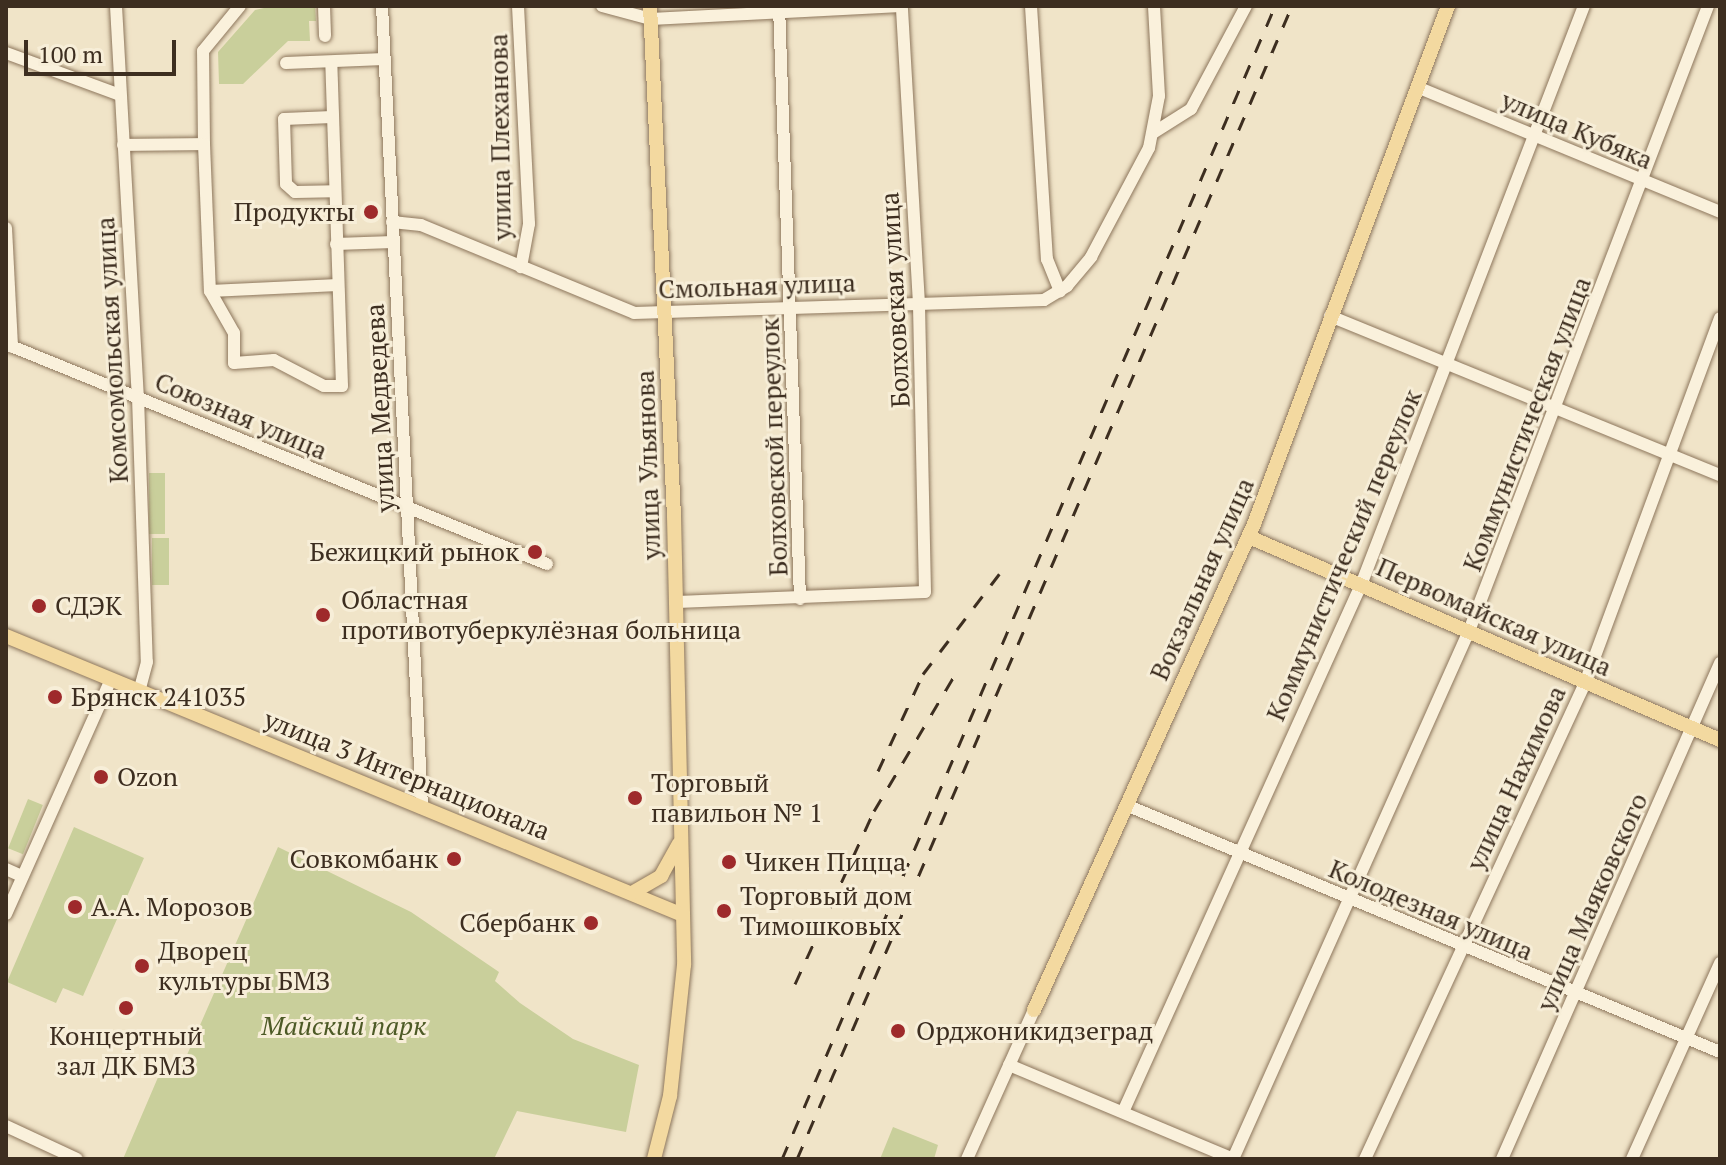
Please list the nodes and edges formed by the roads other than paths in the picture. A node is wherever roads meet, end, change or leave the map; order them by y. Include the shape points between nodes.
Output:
1 (116, 6) edge
2 (240, 6) edge
3 (324, 6) edge
4 (382, 6) edge
5 (518, 6) edge
6 (602, 6) edge
7 (899, 6) edge
8 (1031, 6) edge
9 (1154, 6) edge
10 (1246, 6) edge
11 (1448, 6) edge
12 (1584, 6) edge
13 (1708, 6) edge
14 (780, 10) edge
15 (651, 12) edge
16 (325, 36) dead end
17 (6, 53) edge
18 (384, 59) junction
19 (331, 62) junction
20 (286, 63) dead end
21 (1417, 87) junction
22 (120, 95) junction
23 (332, 117) junction
24 (1153, 133) junction
25 (1533, 136) junction
26 (204, 144) junction
27 (123, 145) junction
28 (1644, 182) junction
29 (334, 191) junction
30 (1720, 212) edge
31 (392, 222) junction
32 (6, 228) edge
33 (393, 242) junction
34 (336, 244) junction
35 (521, 267) junction
36 (338, 285) junction
37 (210, 291) junction
38 (1060, 291) junction
39 (919, 304) junction
40 (792, 305) junction
41 (665, 313) junction
42 (1330, 316) junction
43 (1720, 318) edge
44 (9, 345) edge
45 (1447, 363) junction
46 (138, 397) junction
47 (1558, 409) junction
48 (1670, 454) junction
49 (1720, 475) edge
50 (407, 508) junction
51 (1249, 537) junction
52 (547, 564) dead end
53 (1361, 585) junction
54 (800, 599) junction
55 (677, 602) junction
56 (1469, 631) junction
57 (6, 636) edge
58 (1720, 663) edge
59 (111, 679) junction
60 (1585, 683) junction
61 (139, 691) junction
62 (1694, 729) junction
63 (1720, 740) edge
64 (1126, 805) junction
65 (422, 808) junction
66 (681, 840) junction
67 (1240, 852) junction
68 (6, 869) edge
69 (22, 876) junction
70 (11, 891) edge
71 (632, 893) junction
72 (1349, 900) junction
73 (6, 914) edge
74 (683, 915) junction
75 (1461, 946) junction
76 (1720, 963) edge
77 (1575, 994) junction
78 (1034, 1010) joint
79 (1686, 1038) junction
80 (1720, 1052) edge
81 (1009, 1065) junction
82 (1123, 1112) junction
83 (6, 1126) edge
84 (77, 1159) edge
85 (654, 1159) edge
86 (967, 1159) edge
87 (1234, 1159) edge
88 (1365, 1159) edge
89 (1502, 1159) edge
90 (1632, 1159) edge

1 - 22 street, Комсомольская улица
2 - 26 street via 203,51
3 - 16 street
4 - 18 street, улица Медведева
5 - 35 street, улица Плеханова via 529,224
6 - 15 street
7 - 14 street
7 - 39 street, Болховская улица
8 - 38 street via 1047,259
9 - 24 street via 1159,96
10 - 24 street via 1191,109
11 - 21 main road, Вокзальная улица
12 - 25 street, Коммунистический переулок
13 - 28 street, Коммунистическая улица
14 - 15 street
14 - 40 street, Болховской переулок
15 - 41 main road, улица Ульянова
17 - 22 street
18 - 19 street
18 - 31 street, улица Медведева
19 - 20 street
19 - 23 street
21 - 25 street, улица Кубяка
21 - 42 main road, Вокзальная улица
22 - 27 street, Комсомольская улица
23 - 29 street
23 - 29 street via 284,119 286,184 295,192
24 - 38 street via 1104,238
25 - 28 street, улица Кубяка
25 - 45 street, Коммунистический переулок
26 - 27 street
26 - 37 street
27 - 46 street, Комсомольская улица
28 - 30 street, улица Кубяка
28 - 47 street, Коммунистическая улица
29 - 34 street
31 - 33 street, улица Медведева
31 - 35 street, Смольная улица via 421,225
32 - 44 street
33 - 34 street
33 - 50 street, улица Медведева
34 - 36 street
35 - 41 street, Смольная улица via 634,313
36 - 37 street
36 - 37 street via 342,386 324,386 274,360 234,363 234,333
38 - 39 street, Смольная улица via 1044,300
39 - 40 street, Смольная улица
39 - 54 street, Болховская улица via 925,592
40 - 41 street, Смольная улица
40 - 54 street, Болховской переулок
41 - 55 main road, улица Ульянова
42 - 45 street
42 - 51 main road, Вокзальная улица via 1315,372
43 - 48 street, улица Нахимова
44 - 46 street, Союзная улица
45 - 47 street
45 - 53 street, Коммунистический переулок
46 - 50 street, Союзная улица
46 - 61 street, Комсомольская улица via 147,662
47 - 48 street
47 - 56 street, Коммунистическая улица
48 - 49 street
48 - 60 street, улица Нахимова
50 - 52 street, Союзная улица
50 - 65 street, улица Медведева
51 - 53 main road, Первомайская улица
51 - 64 main road, Вокзальная улица
53 - 56 main road, Первомайская улица
53 - 67 street, Коммунистический переулок
54 - 55 street
55 - 66 main road, улица Ульянова
56 - 60 main road, Первомайская улица
56 - 72 street, Коммунистическая улица
57 - 59 main road, улица 3 Интернационала
58 - 62 street, улица Маяковского
59 - 61 main road, улица 3 Интернационала
59 - 69 street
60 - 62 main road, Первомайская улица
60 - 75 street, улица Нахимова
61 - 65 main road, улица 3 Интернационала
62 - 63 main road, Первомайская улица
62 - 77 street, улица Маяковского
64 - 67 street, Колодезная улица
64 - 78 main road, Вокзальная улица
65 - 71 main road, улица 3 Интернационала
66 - 71 main road via 661,876
66 - 74 main road, улица Ульянова
67 - 72 street, Колодезная улица
67 - 82 street, Коммунистический переулок
68 - 69 street
69 - 70 street
70 - 73 street
71 - 74 main road, улица 3 Интернационала
72 - 75 street, Колодезная улица
72 - 87 street, Коммунистическая улица
74 - 85 main road, улица Ульянова via 682,1021
75 - 77 street, Колодезная улица
75 - 88 street, улица Нахимова
76 - 79 street
77 - 79 street, Колодезная улица
77 - 89 street, улица Маяковского
78 - 81 street, Вокзальная улица
79 - 80 street, Колодезная улица
79 - 90 street
81 - 82 street
81 - 86 street, Вокзальная улица
82 - 87 street
83 - 84 street

